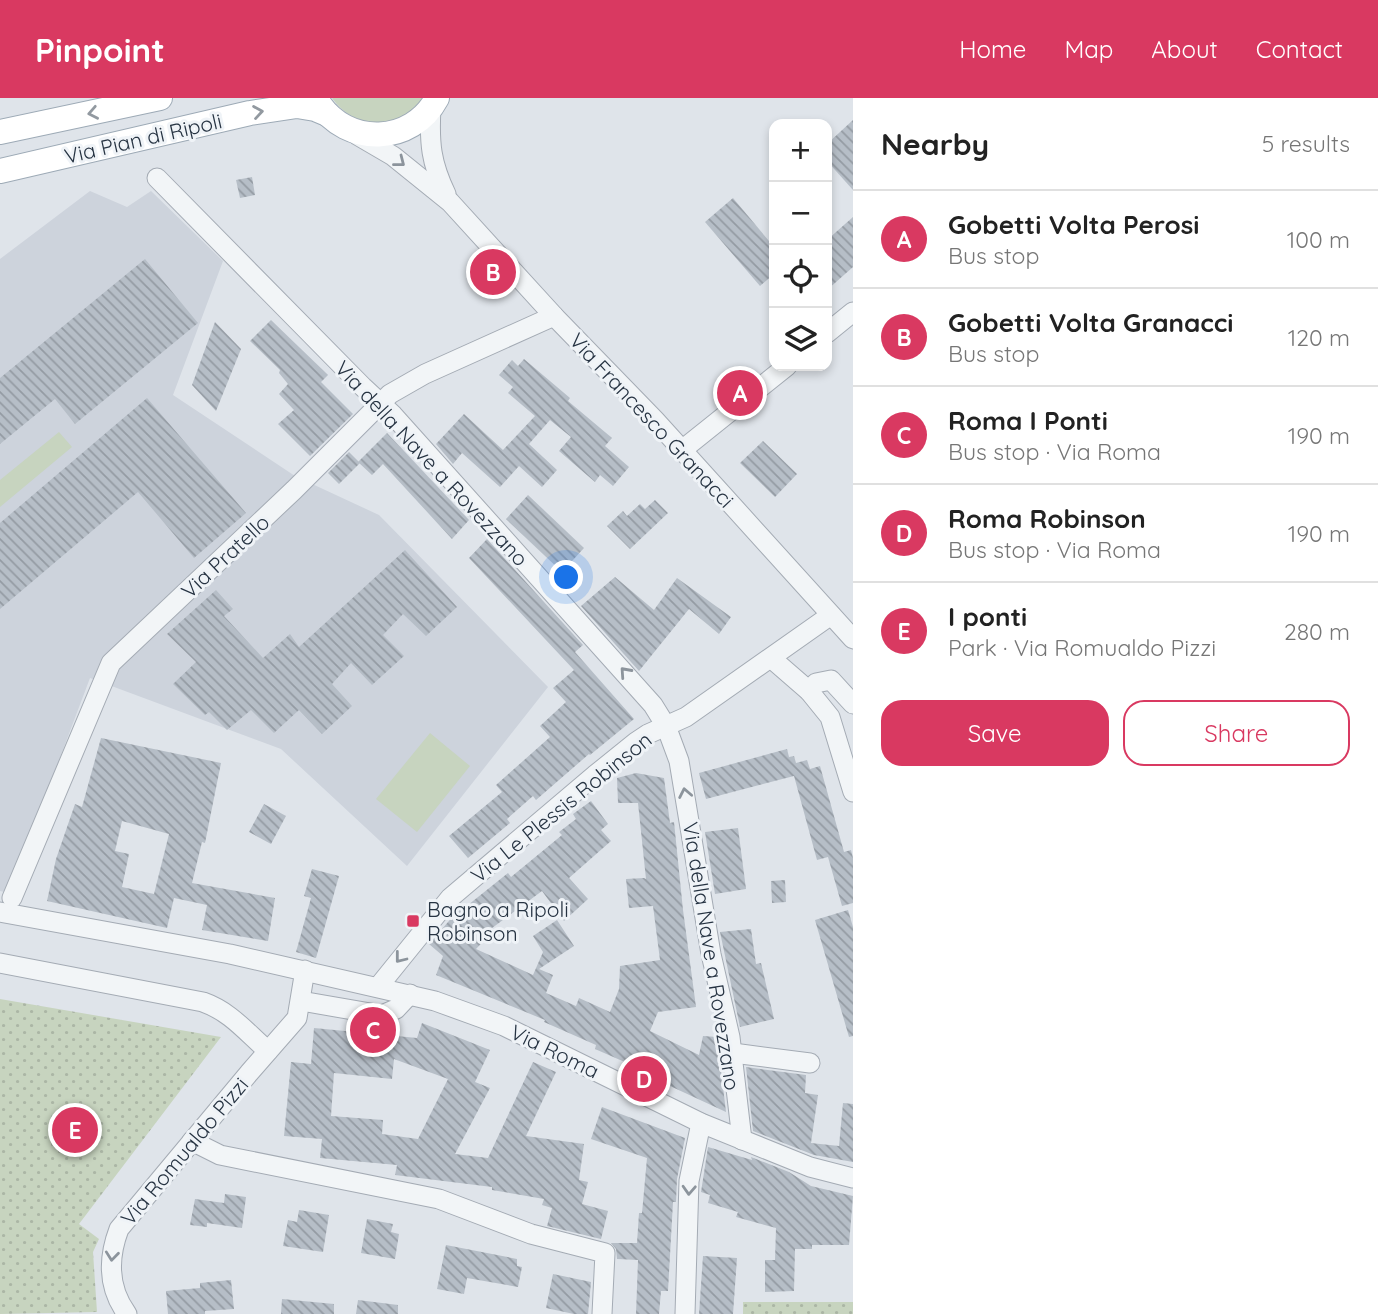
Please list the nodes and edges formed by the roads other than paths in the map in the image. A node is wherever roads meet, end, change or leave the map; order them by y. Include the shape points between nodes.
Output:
1 (160, 98) edge
2 (434, 103) edge
3 (330, 114) edge
4 (0, 132) edge
5 (0, 171) edge
6 (157, 178) dead end
7 (450, 202) junction
8 (853, 312) edge
9 (554, 316) junction
10 (832, 329) edge
11 (781, 371) edge
12 (380, 404) junction
13 (681, 450) junction
14 (831, 615) junction
15 (853, 639) edge
16 (771, 658) junction
17 (808, 691) junction
18 (853, 704) edge
19 (666, 726) junction
20 (853, 792) edge
21 (6, 905) edge
22 (0, 963) edge
23 (305, 970) junction
24 (378, 987) junction
25 (410, 994) junction
26 (301, 1002) junction
27 (268, 1051) junction
28 (733, 1053) junction
29 (810, 1063) dead end
30 (701, 1123) junction
31 (741, 1140) junction
32 (192, 1141) junction
33 (853, 1178) edge
34 (127, 1314) edge
35 (602, 1314) edge
36 (685, 1314) edge

1 -> 4 main road, Via Pian di Ripoli
2 - 3 main road, Via Pian di Ripoli via 419,121 396,133 370,135
2 - 7 street, Via Francesco Granacci via 430,148
5 -> 3 main road, Via Pian di Ripoli via 250,114 298,106
3 -> 7 street, Via Francesco Granacci
6 - 12 street, Via della Nave a Rovezzano
7 - 9 street, Via Francesco Granacci
8 - 10 street
9 - 12 street, Via Pratello via 425,374
9 - 13 street, Via Francesco Granacci
11 - 13 street
19 -> 12 street, Via della Nave a Rovezzano via 610,656
12 - 21 street, Via Pratello via 111,663
13 - 14 street, Via Francesco Granacci
14 - 15 street, Via Francesco Granacci
14 - 16 street, Via Le Plessis Robinson
16 - 17 street
16 - 19 street, Via Le Plessis Robinson
17 - 18 street via 816,683 831,680
17 - 20 street via 830,717
19 -> 24 street, Via Le Plessis Robinson via 636,742 465,884
28 -> 19 street, Via della Nave a Rovezzano via 711,954 679,761
21 - 23 street, Via Roma
22 - 27 street via 203,1002 239,1022
23 - 24 street, Via Roma
23 - 26 street
24 - 25 street, Via Roma
25 - 26 street via 396,1009 382,1015
25 - 30 street, Via Roma via 504,1026
26 - 27 street, Via Romualdo Pizzi via 298,1018
27 - 32 street, Via Romualdo Pizzi
28 - 29 street
28 - 31 street, Via della Nave a Rovezzano
30 - 31 street, Via Roma
30 -> 36 street via 690,1181
31 - 33 street, Via Roma
32 -> 34 street, Via Romualdo Pizzi via 126,1220 114,1244 111,1279
32 - 35 street via 220,1155 439,1199 531,1234 605,1253

